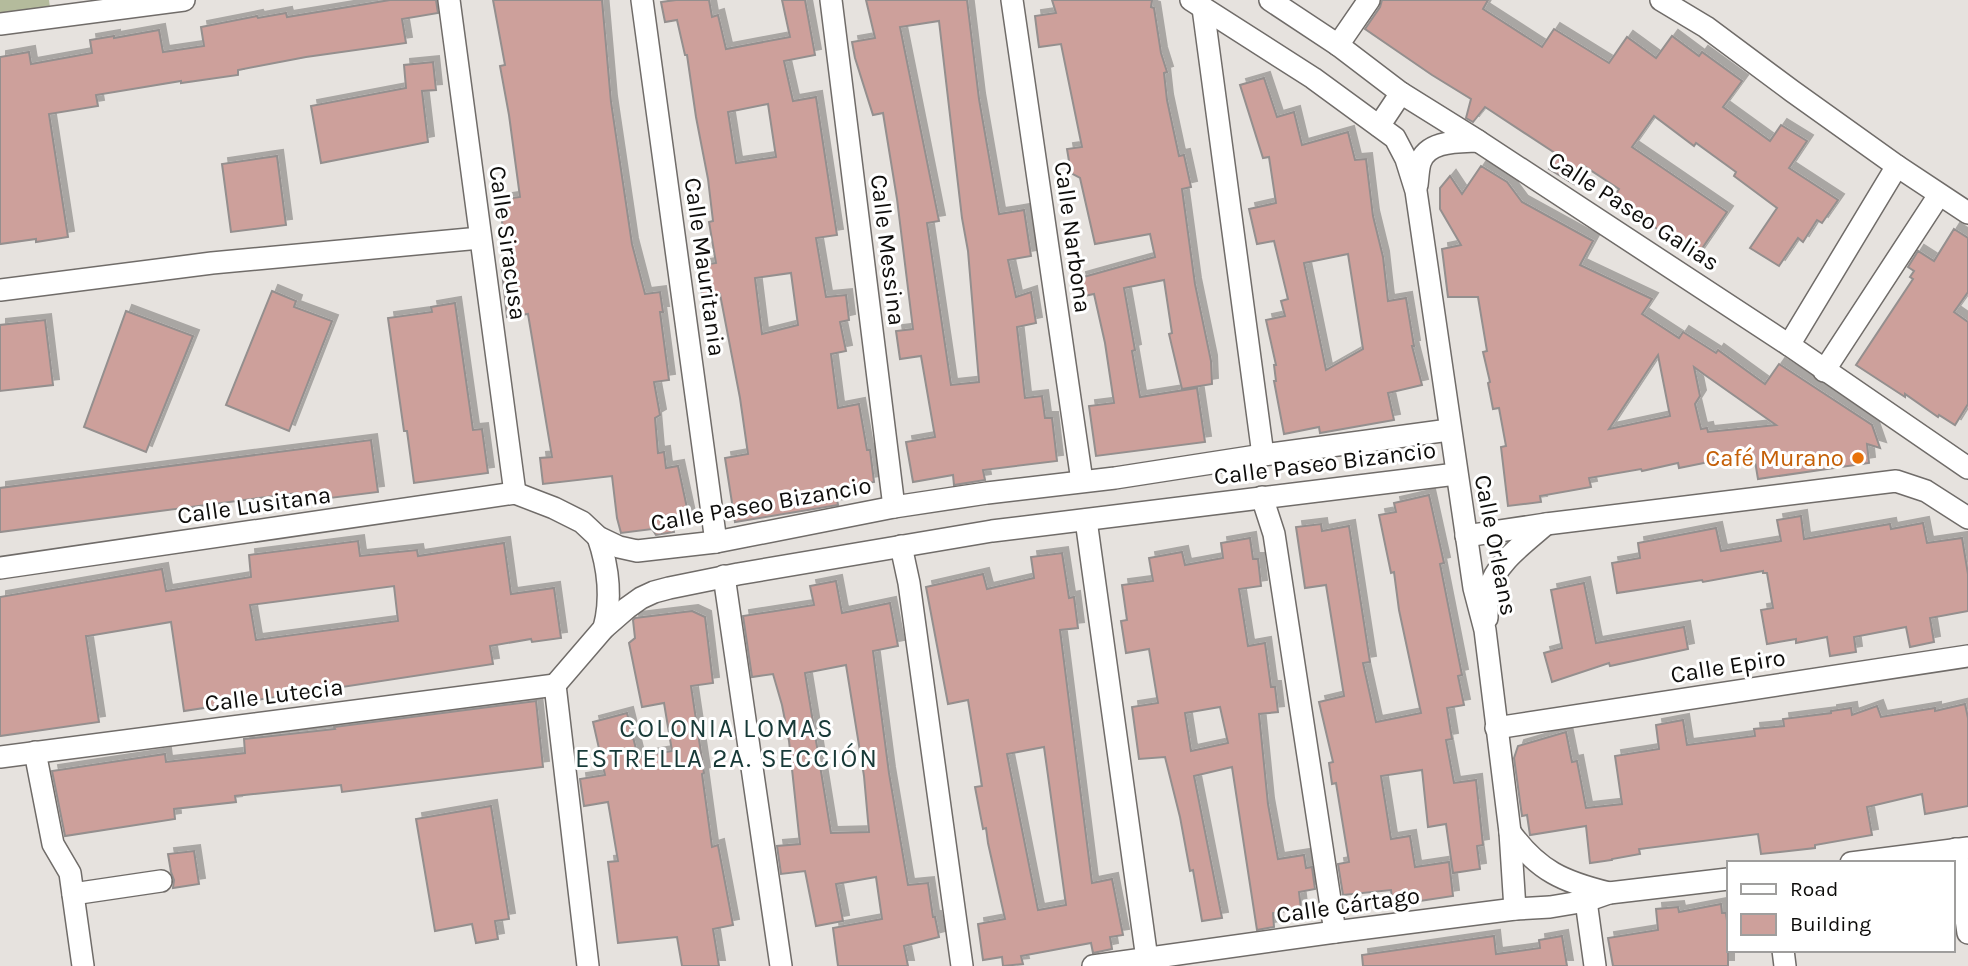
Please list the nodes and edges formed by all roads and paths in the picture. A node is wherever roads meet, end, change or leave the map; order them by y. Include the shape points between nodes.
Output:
1 (184, 0) edge
2 (449, 0) edge
3 (642, 0) edge
4 (831, 0) edge
5 (1012, 0) edge
6 (1270, 0) edge
7 (1369, 0) edge
8 (1661, 0) edge
9 (1197, 4) edge
10 (62, 7) edge
11 (0, 24) edge
12 (1338, 46) junction
13 (1401, 93) junction
14 (1379, 126) junction
15 (1478, 141) junction
16 (1897, 166) junction
17 (1416, 191) junction
18 (1939, 195) junction
19 (1968, 213) edge
20 (480, 238) junction
21 (0, 290) edge
22 (1788, 345) junction
23 (1824, 370) junction
24 (1449, 430) junction
25 (1263, 455) junction
26 (1968, 468) edge
27 (1456, 474) junction
28 (1082, 481) junction
29 (515, 493) junction
30 (988, 493) junction
31 (1262, 496) junction
32 (894, 507) junction
33 (1968, 518) edge
34 (1086, 520) junction
35 (1546, 524) junction
36 (992, 531) junction
37 (1466, 536) junction
38 (598, 537) junction
39 (716, 542) junction
40 (901, 546) junction
41 (0, 568) edge
42 (724, 576) junction
43 (604, 628) junction
44 (1485, 630) junction
45 (1968, 656) edge
46 (555, 685) junction
47 (1496, 727) junction
48 (35, 752) junction
49 (0, 757) edge
50 (1510, 832) junction
51 (1962, 848) edge
52 (1866, 861) edge
53 (1727, 878) edge
54 (161, 881) dead end
55 (1609, 893) junction
56 (73, 894) junction
57 (1586, 901) junction
58 (1515, 909) junction
59 (1335, 932) junction
60 (1968, 933) edge
61 (1147, 959) junction
62 (83, 966) edge
63 (588, 966) edge
64 (781, 966) edge
65 (962, 966) edge
66 (1093, 966) edge
67 (1595, 966) edge

1 - 10 street
2 - 20 street, Calle Siracusa
3 - 39 street, Calle Mauritania
4 - 32 street, Calle Messina
5 - 28 street, Calle Narbona
6 - 12 street, Calle Paseo Galias
7 - 12 street
8 - 16 street via 1706,27
9 - 14 street
9 - 25 street
10 - 11 street
12 - 13 street, Calle Paseo Galias
13 - 14 street
13 - 15 street, Calle Paseo Galias
14 - 17 street via 1395,138
15 - 17 street via 1446,143 1426,152
15 - 22 street, Calle Paseo Galias
16 - 18 street
16 - 22 street
17 - 24 street, Calle Orleans
18 - 19 street
18 - 23 street
20 - 21 street via 212,262
20 - 29 street, Calle Siracusa
22 - 23 street, Calle Paseo Galias
23 - 26 street, Calle Paseo Galias
24 - 25 street, Calle Paseo Bizancio
24 - 27 street, Calle Orleans
25 - 28 street, Calle Paseo Bizancio
27 - 31 street, Calle Paseo Bizancio
27 - 37 street, Calle Orleans
28 - 30 street, Calle Paseo Bizancio
29 - 38 street, Calle Paseo Bizancio via 582,522
29 - 41 street, Calle Lusitana
30 - 32 street, Calle Paseo Bizancio
30 - 36 street
31 - 34 street, Calle Paseo Bizancio
31 - 59 street via 1274,534
32 - 39 street, Calle Paseo Bizancio
33 - 35 street via 1926,491 1896,481
34 - 36 street, Calle Paseo Bizancio
34 - 61 street
35 - 37 street
35 - 44 street via 1499,569 1489,588
36 - 40 street, Calle Paseo Bizancio
37 - 44 street, Calle Orleans
38 - 39 street, Calle Paseo Bizancio via 637,551
38 - 43 street via 607,574
40 - 42 street, Calle Paseo Bizancio
40 - 65 street
42 - 43 street, Calle Paseo Bizancio via 654,592
42 - 64 street
43 - 46 street, Calle Paseo Bizancio
44 - 47 street, Calle Orleans
45 - 47 street, Calle Epiro
46 - 48 street, Calle Lutecia
46 - 63 street
47 - 50 street, Calle Orleans
48 - 49 street, Calle Lutecia
48 - 56 street via 53,844 70,873
50 - 55 street, Calle Cártago via 1523,850 1550,872
50 - 58 street, Calle Orleans
51 - 52 street
51 - 60 street
53 - 55 street, Calle Cártago
54 - 56 street
55 - 57 street, Calle Cártago
56 - 62 street
57 - 58 street, Calle Cártago
57 - 67 street
58 - 59 street, Calle Cártago
59 - 61 street, Calle Cártago
61 - 66 street, Calle Cártago

